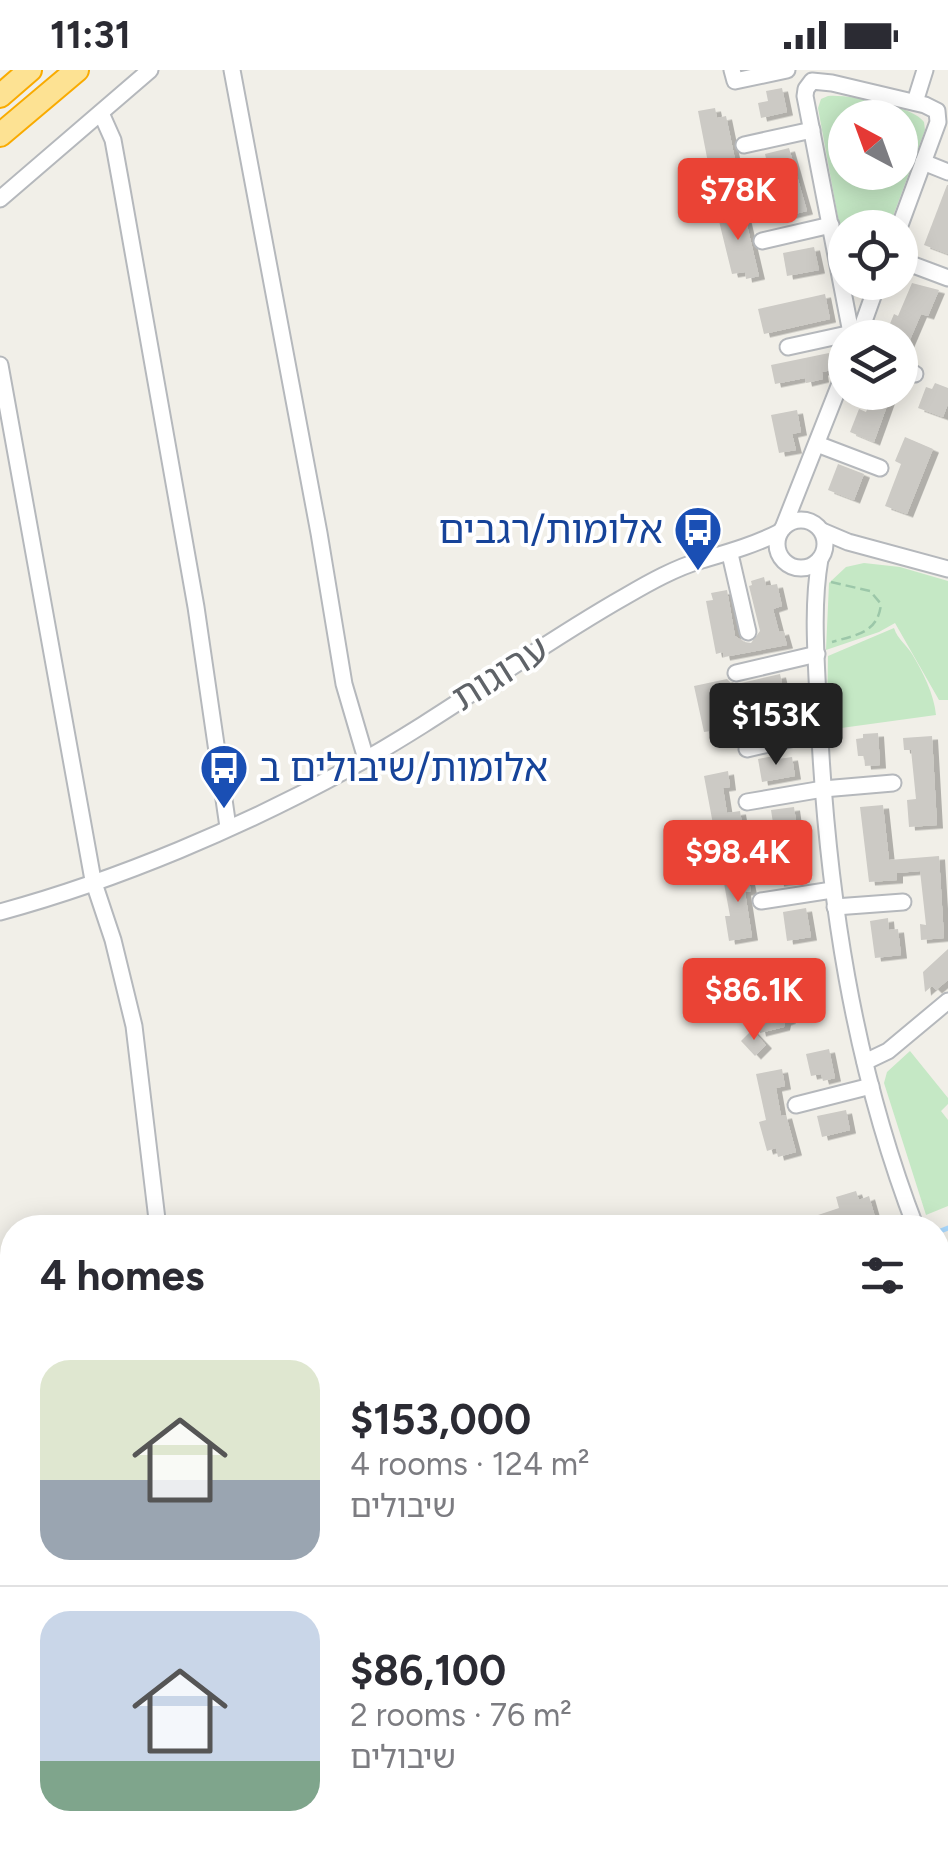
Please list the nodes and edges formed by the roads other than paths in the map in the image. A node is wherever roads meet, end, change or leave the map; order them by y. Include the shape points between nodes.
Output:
1 (30, 70) edge
2 (76, 70) edge
3 (150, 70) edge
4 (232, 70) edge
5 (732, 70) edge
6 (787, 70) edge
7 (924, 70) edge
8 (814, 78) edge
9 (0, 96) edge
10 (908, 100) edge
11 (916, 100) edge
12 (918, 103) edge
13 (942, 111) edge
14 (101, 112) junction
15 (812, 130) junction
16 (0, 135) edge
17 (744, 146) dead end
18 (923, 162) junction
19 (948, 172) edge
20 (0, 200) edge
21 (828, 210) edge
22 (906, 210) edge
23 (828, 225) edge
24 (762, 241) dead end
25 (918, 267) edge
26 (948, 278) edge
27 (828, 340) edge
28 (788, 347) dead end
29 (0, 365) edge
30 (830, 410) edge
31 (817, 444) junction
32 (880, 468) dead end
33 (802, 484) junction
34 (818, 527) junction
35 (781, 530) junction
36 (872, 549) junction
37 (728, 554) junction
38 (822, 557) junction
39 (788, 564) junction
40 (948, 569) edge
41 (816, 616) junction
42 (748, 632) dead end
43 (817, 650) junction
44 (736, 673) dead end
45 (820, 732) junction
46 (748, 749) dead end
47 (366, 759) junction
48 (893, 783) dead end
49 (823, 789) junction
50 (747, 802) dead end
51 (228, 827) junction
52 (93, 880) junction
53 (832, 890) junction
54 (761, 900) dead end
55 (903, 902) dead end
56 (835, 907) junction
57 (0, 912) edge
58 (948, 1000) edge
59 (865, 1062) junction
60 (871, 1086) junction
61 (796, 1105) dead end
62 (156, 1215) edge
63 (911, 1215) edge

1 - 9 highway
2 - 16 highway
3 - 14 street
4 - 47 street via 344,684
5 - 6 street via 734,81
6 - 8 street
7 - 11 street
8 - 10 street
8 - 15 street via 805,96
12 - 13 street
13 - 18 street
14 - 20 street
14 - 51 street via 122,184
15 - 17 street
15 - 21 street
18 - 19 street
18 - 22 street
23 - 24 street
25 - 26 street
27 - 28 street
29 - 52 street
30 - 31 street
31 - 32 street
31 - 33 street
33 - 34 street
33 - 35 street
34 - 35 street via 800,520
34 - 36 street
34 - 38 street via 825,538
35 - 37 street, ערוגות
35 - 39 street via 776,547
36 - 38 street
36 - 40 street
37 - 39 street, ערוגות via 760,554
37 - 42 street
37 - 47 street, ערוגות via 682,568 612,604
38 - 39 street via 810,567
38 - 41 street
39 - 41 street via 808,590
41 - 43 street
43 - 44 street
43 - 45 street
45 - 46 street
45 - 49 street
47 - 51 street, ערוגות
48 - 49 street
49 - 50 street
49 - 53 street
51 - 52 street, ערוגות
52 - 57 street, ערוגות
52 - 62 street via 134,1026
53 - 54 street
53 - 56 street
55 - 56 street
56 - 59 street
58 - 59 street
59 - 60 street
60 - 61 street
60 - 63 street

